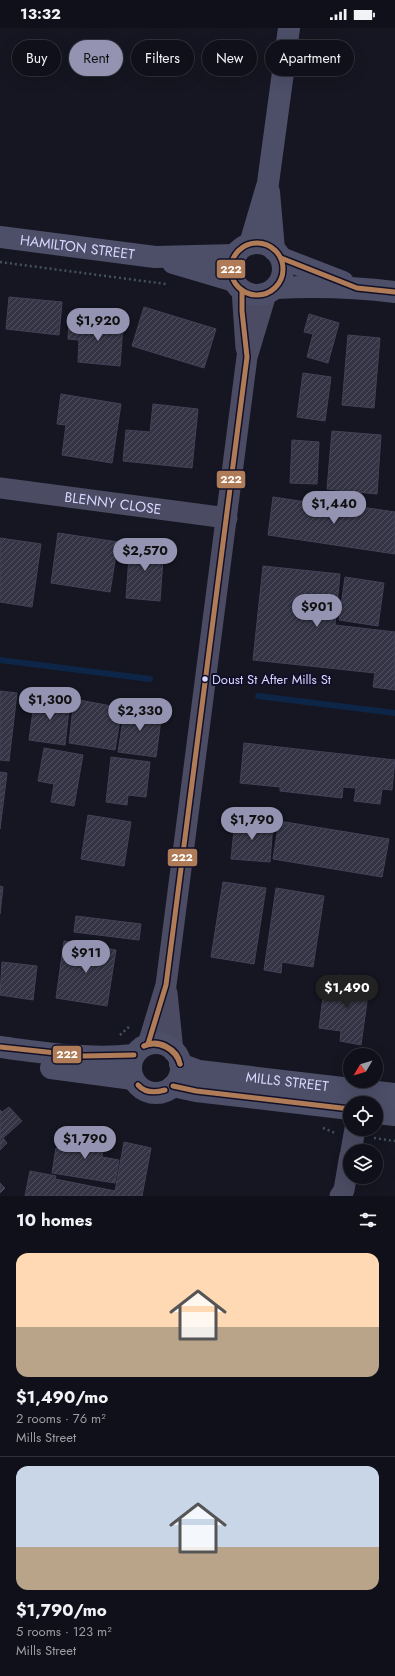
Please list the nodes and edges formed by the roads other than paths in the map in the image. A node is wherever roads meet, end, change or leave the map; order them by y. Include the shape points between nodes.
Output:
1 (289, 28) edge
2 (268, 183) junction
3 (0, 237) edge
4 (243, 249) junction
5 (277, 254) junction
6 (155, 257) junction
7 (238, 286) junction
8 (357, 288) junction
9 (270, 291) junction
10 (395, 292) edge
11 (247, 357) junction
12 (0, 488) edge
13 (227, 518) junction
14 (166, 984) junction
15 (0, 1047) edge
16 (141, 1050) junction
17 (177, 1057) junction
18 (0, 1061) edge
19 (133, 1079) junction
20 (173, 1086) junction
21 (395, 1094) edge
22 (354, 1096) edge
23 (372, 1096) edge
24 (343, 1108) edge
25 (383, 1114) edge
26 (395, 1115) edge
27 (345, 1184) edge
28 (340, 1196) edge

1 - 2 street
2 - 4 street
2 - 5 street
3 - 6 street, HAMILTON STREET
4 - 5 street via 263,244
4 - 6 street, HAMILTON STREET
4 - 7 street via 231,268
5 - 8 street
5 - 9 street via 283,273 281,280
6 - 7 street, HAMILTON STREET
7 - 9 street via 249,294 258,296
7 - 11 street
8 - 9 street via 297,287
8 - 10 street
9 - 11 street
11 - 13 street
12 - 13 street, BLENNY CLOSE
13 - 14 street
14 - 16 street
14 - 17 street
15 - 16 street via 100,1058
16 - 17 street via 161,1044
16 - 19 street via 131,1063
17 - 20 street via 180,1072
17 - 22 street, MILLS STREET via 199,1071
18 - 19 street
19 - 20 street via 144,1090 151,1092 160,1093
20 - 24 street, MILLS STREET
21 - 23 street, MILLS STREET
25 - 26 street
27 - 28 street

